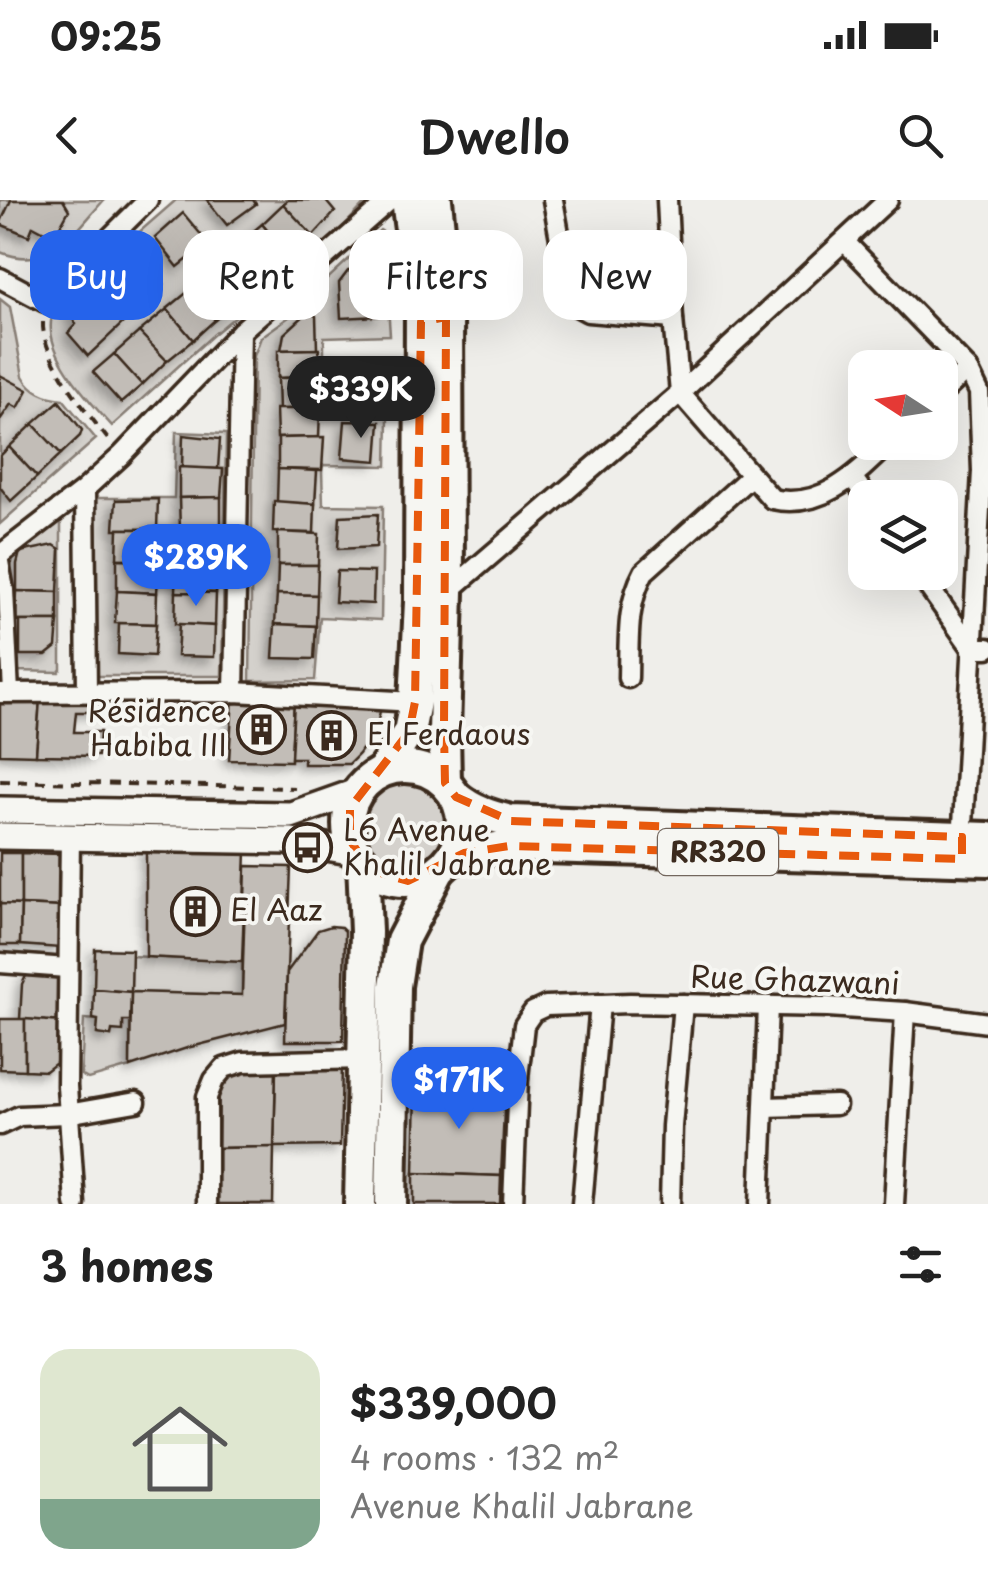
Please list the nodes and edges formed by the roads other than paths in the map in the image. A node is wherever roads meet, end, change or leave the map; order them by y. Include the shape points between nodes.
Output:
1 (148, 200) edge
2 (390, 200) edge
3 (406, 200) edge
4 (436, 200) edge
5 (554, 200) edge
6 (667, 200) edge
7 (888, 200) edge
8 (410, 230) edge
9 (439, 230) edge
10 (559, 230) edge
11 (668, 230) edge
12 (845, 242) junction
13 (0, 278) edge
14 (434, 320) joint
15 (672, 320) edge
16 (240, 331) junction
17 (968, 369) junction
18 (958, 378) edge
19 (680, 393) junction
20 (872, 460) edge
21 (751, 476) junction
22 (853, 478) joint
23 (85, 489) junction
24 (0, 556) edge
25 (929, 590) edge
26 (448, 592) junction
27 (419, 611) junction
28 (980, 648) edge
29 (628, 678) dead end
30 (87, 692) junction
31 (234, 692) junction
32 (6, 693) edge
33 (414, 702) junction
34 (370, 781) junction
35 (451, 790) junction
36 (0, 810) edge
37 (0, 836) edge
38 (70, 837) junction
39 (975, 848) edge
40 (359, 857) junction
41 (444, 866) junction
42 (0, 962) edge
43 (68, 968) junction
44 (600, 1004) junction
45 (683, 1004) junction
46 (768, 1006) junction
47 (905, 1012) junction
48 (988, 1023) edge
49 (364, 1059) junction
50 (394, 1076) junction
51 (518, 1078) junction
52 (136, 1102) dead end
53 (836, 1105) dead end
54 (764, 1107) junction
55 (67, 1114) junction
56 (0, 1125) edge
57 (898, 1203) edge
58 (75, 1204) edge
59 (207, 1204) edge
60 (360, 1204) edge
61 (391, 1204) edge
62 (514, 1204) edge
63 (582, 1204) edge
64 (670, 1204) edge
65 (760, 1204) edge

1 - 13 street via 45,302
2 - 16 street
3 - 8 main road
4 - 9 main road
5 - 10 street
6 - 11 street
7 - 12 street
12 - 17 street
12 - 19 street
14 - 26 main road
14 - 27 main road
15 - 19 street
16 - 23 street
16 - 31 street
17 - 18 street
17 - 28 street via 982,421
19 - 21 street
19 - 26 street
20 - 22 street
21 - 22 street via 772,499 788,502 815,498
21 - 29 street via 644,572 634,591
23 - 24 street
23 - 30 street
24 - 32 street
25 - 28 street
26 - 27 street
26 - 35 main road via 444,732
27 - 33 main road
28 - 39 street
30 - 31 street
30 - 32 street
31 - 33 street
33 - 34 main road via 409,732
34 - 35 main road, RR320 via 394,768 418,768
34 - 36 main road, RR320 via 291,815
34 - 40 main road via 350,808 348,826
35 - 39 main road, RR320 via 478,812 511,821
35 - 41 main road via 462,824 459,844
37 - 38 main road, RR320
38 - 40 main road, RR320 via 292,840
38 - 43 street
39 - 41 main road, RR320 via 509,846 464,853
40 - 41 main road, RR320 via 380,875 408,882
40 - 49 main road via 366,932
41 - 50 main road via 402,942
42 - 43 street
43 - 55 street
44 - 45 street, Rue Ghazwani
44 - 51 street, Rue Ghazwani via 533,1012 524,1025
44 - 63 street
45 - 46 street, Rue Ghazwani
45 - 64 street
46 - 47 street, Rue Ghazwani
46 - 54 street
47 - 48 street, Rue Ghazwani
47 - 57 street
49 - 59 street via 224,1068 207,1097
49 - 60 main road
50 - 51 street
50 - 61 main road
51 - 62 street
52 - 55 street
53 - 54 street
54 - 65 street
55 - 56 street via 18,1116
55 - 58 street

